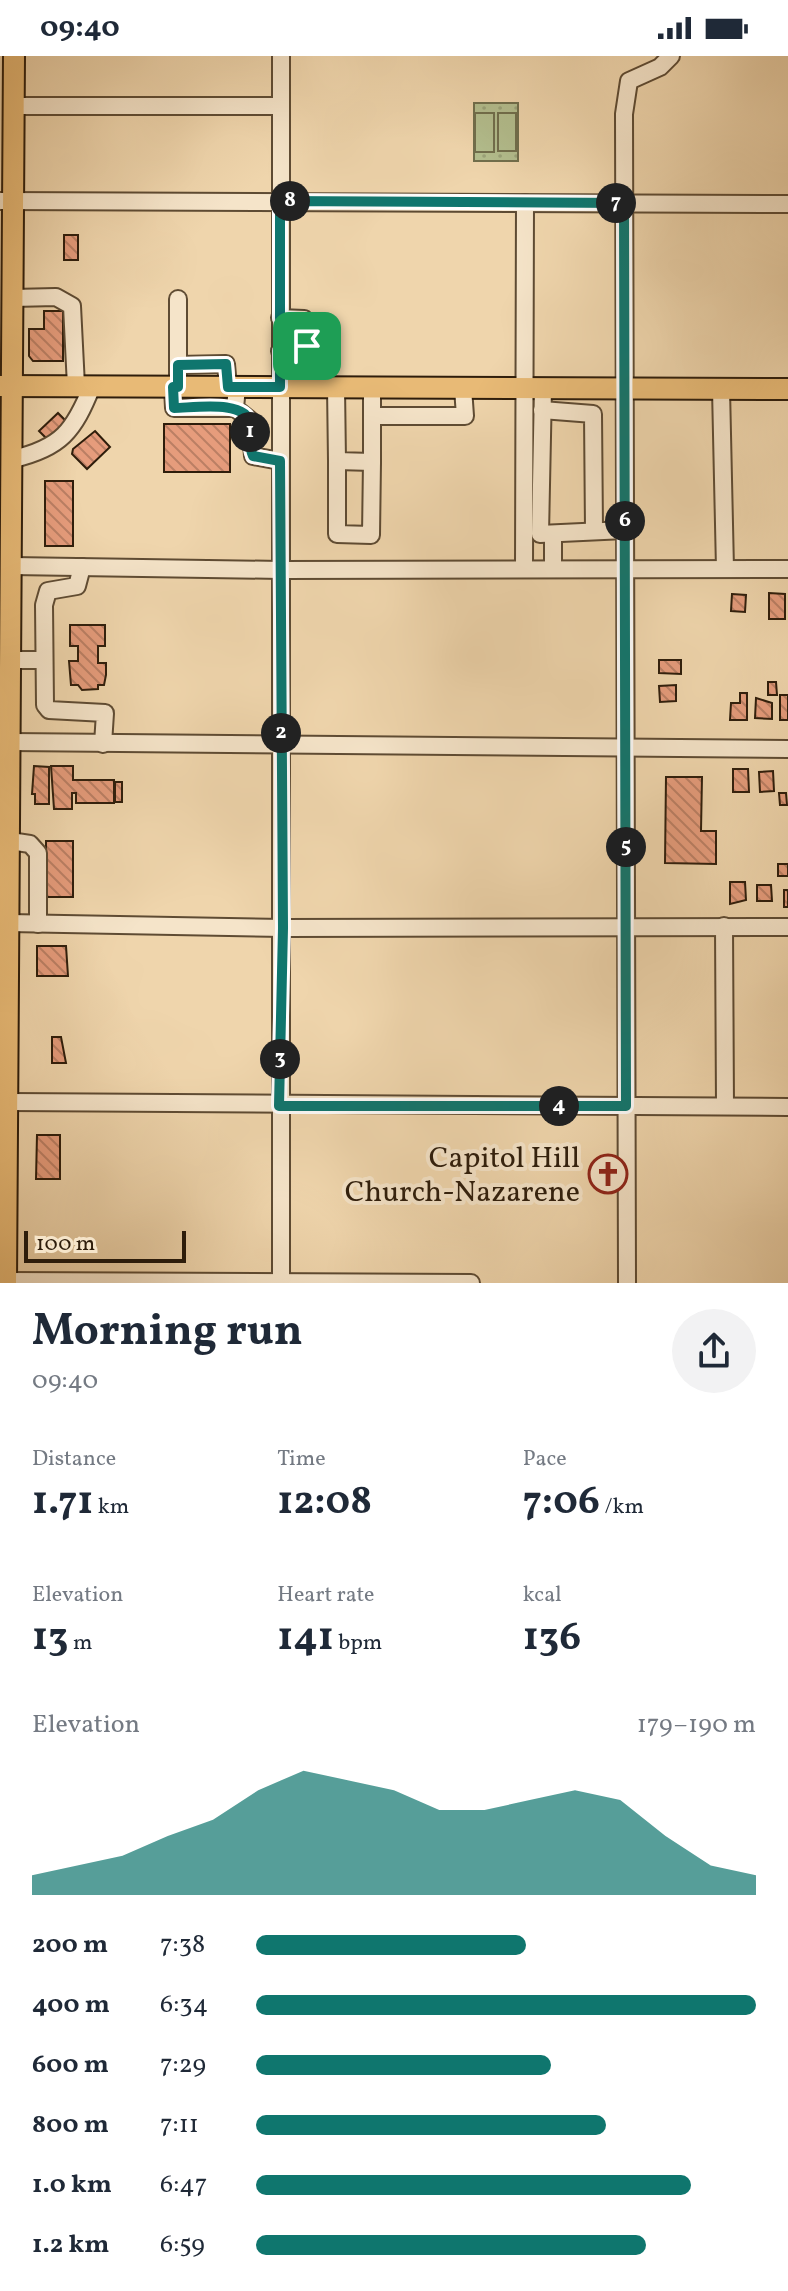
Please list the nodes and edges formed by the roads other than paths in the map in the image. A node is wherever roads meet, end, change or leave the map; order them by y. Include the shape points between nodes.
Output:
1 (14, 56) edge
2 (281, 56) edge
3 (671, 56) edge
4 (14, 106) junction
5 (280, 106) junction
6 (7, 201) edge
7 (280, 201) junction
8 (525, 203) junction
9 (624, 203) junction
10 (788, 204) edge
11 (13, 298) junction
12 (178, 299) dead end
13 (280, 318) junction
14 (280, 351) junction
15 (178, 365) junction
16 (6, 386) edge
17 (84, 386) junction
18 (175, 387) junction
19 (233, 387) junction
20 (280, 387) junction
21 (336, 387) junction
22 (372, 387) junction
23 (395, 387) junction
24 (463, 388) junction
25 (534, 388) junction
26 (625, 388) junction
27 (721, 389) junction
28 (788, 389) edge
29 (235, 408) junction
30 (542, 410) junction
31 (396, 415) junction
32 (372, 416) junction
33 (8, 448) edge
34 (280, 461) junction
35 (337, 461) junction
36 (595, 461) junction
37 (625, 461) junction
38 (372, 462) junction
39 (6, 490) edge
40 (6, 526) edge
41 (594, 530) junction
42 (625, 530) junction
43 (553, 534) junction
44 (12, 566) junction
45 (82, 567) junction
46 (553, 568) junction
47 (625, 568) junction
48 (524, 569) junction
49 (725, 569) junction
50 (788, 569) edge
51 (281, 570) junction
52 (11, 660) junction
53 (44, 660) junction
54 (6, 714) edge
55 (11, 742) junction
56 (103, 744) junction
57 (281, 747) junction
58 (627, 749) junction
59 (788, 749) edge
60 (10, 841) junction
61 (5, 901) edge
62 (9, 923) junction
63 (38, 924) junction
64 (626, 926) junction
65 (724, 926) junction
66 (788, 927) edge
67 (283, 928) junction
68 (4, 1043) edge
69 (9, 1102) junction
70 (279, 1106) junction
71 (626, 1106) junction
72 (725, 1106) junction
73 (788, 1107) edge
74 (4, 1205) edge
75 (6, 1282) edge
76 (83, 1282) edge
77 (281, 1282) edge
78 (471, 1283) edge
79 (627, 1283) edge

1 - 4 main road
2 - 5 street
3 - 9 street via 629,81
4 - 5 street
4 - 6 main road
5 - 7 street
6 - 7 street
6 - 11 main road
7 - 8 street
7 - 13 street
8 - 9 street
8 - 25 street
9 - 10 street
9 - 26 street
11 - 16 main road
11 - 17 street via 56,297 72,306
12 - 15 street
13 - 14 street
13 - 14 street via 304,319 308,327 307,346
14 - 20 street
15 - 18 street
15 - 19 street via 226,364
16 - 17 main road
16 - 33 main road
17 - 18 main road
17 - 33 street via 76,422 54,447
18 - 19 main road
18 - 29 street via 174,408
19 - 20 main road
19 - 29 street
20 - 21 main road
20 - 34 street
21 - 22 main road
21 - 35 street
22 - 23 main road
22 - 32 street
23 - 24 main road
23 - 31 street
24 - 25 main road
24 - 31 street via 465,416
25 - 26 main road
25 - 30 street
25 - 48 street
26 - 27 main road
26 - 37 street
27 - 28 main road
27 - 49 street
29 - 34 street via 250,420 253,456
30 - 36 street via 591,411 596,421
30 - 43 street via 540,534
31 - 32 street
32 - 38 street
33 - 39 main road
34 - 51 street
35 - 38 street
35 - 38 street via 337,534 371,535
36 - 37 street
36 - 41 street
37 - 42 street
39 - 40 main road
40 - 44 main road
41 - 42 street
41 - 43 street
42 - 47 street
43 - 46 street
44 - 45 street
44 - 52 main road
45 - 51 street
45 - 53 street via 77,586 48,591
46 - 47 street
46 - 48 street
47 - 49 street
47 - 58 street
48 - 51 street
49 - 50 street
51 - 57 street
52 - 53 street
52 - 54 main road
53 - 56 street via 45,705 49,710 105,713
54 - 55 main road
55 - 56 street
55 - 60 main road
56 - 57 street
57 - 58 street
57 - 67 street
58 - 59 street
58 - 64 street
60 - 61 main road
60 - 63 street via 30,844 38,853
61 - 62 main road
62 - 63 street
62 - 68 main road
63 - 67 street
64 - 65 street
64 - 67 street
64 - 71 street
65 - 66 street
65 - 72 street
67 - 70 street
68 - 69 main road
69 - 70 street
69 - 74 main road
70 - 71 street
70 - 77 street
71 - 72 street
71 - 79 street
72 - 73 street
74 - 75 main road
75 - 76 street
76 - 77 street
77 - 78 street

